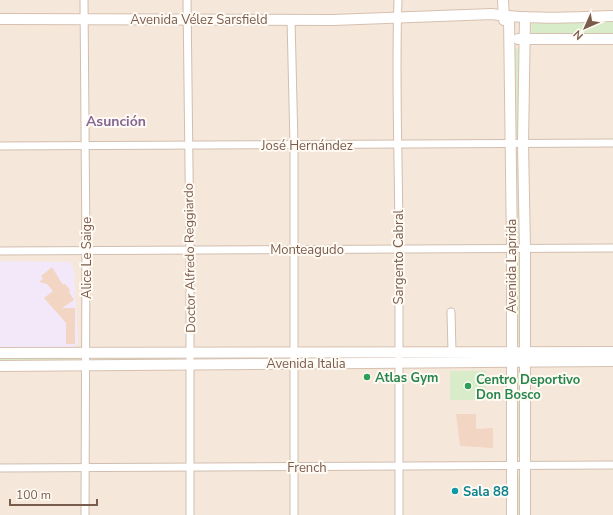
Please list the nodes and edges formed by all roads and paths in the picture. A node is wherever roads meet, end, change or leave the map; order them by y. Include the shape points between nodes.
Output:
1 (84, 0) edge
2 (187, 0) edge
3 (398, 0) edge
4 (498, 0) edge
5 (503, 0) edge
6 (613, 16) edge
7 (525, 17) junction
8 (397, 18) junction
9 (504, 18) junction
10 (0, 19) edge
11 (291, 19) junction
12 (84, 20) junction
13 (187, 20) junction
14 (525, 39) junction
15 (613, 39) edge
16 (510, 40) junction
17 (613, 143) edge
18 (396, 144) junction
19 (510, 144) junction
20 (523, 144) junction
21 (187, 145) junction
22 (294, 145) junction
23 (0, 146) edge
24 (85, 146) junction
25 (613, 248) edge
26 (399, 249) junction
27 (512, 249) junction
28 (525, 249) junction
29 (0, 250) edge
30 (190, 250) junction
31 (293, 250) junction
32 (86, 251) junction
33 (451, 312) dead end
34 (85, 352) junction
35 (190, 352) junction
36 (452, 352) junction
37 (613, 352) edge
38 (294, 353) junction
39 (0, 354) edge
40 (511, 357) junction
41 (524, 357) junction
42 (398, 358) junction
43 (613, 361) edge
44 (85, 364) junction
45 (294, 364) junction
46 (190, 365) junction
47 (0, 366) edge
48 (613, 465) edge
49 (399, 466) junction
50 (512, 466) junction
51 (525, 466) junction
52 (190, 467) junction
53 (293, 467) junction
54 (0, 468) edge
55 (84, 468) junction
56 (85, 515) edge
57 (190, 515) edge
58 (294, 515) edge
59 (399, 515) edge
60 (512, 515) edge
61 (525, 515) edge

1 - 12 street, Alice Le Saige
2 - 13 street, Doctor Alfredo Reggiardo
3 - 8 street, Sargento Cabral
4 - 9 main road, Avenida Laprida
5 - 9 main road, Avenida Laprida
6 - 7 main road, Avenida Vélez Sarsfield
7 - 9 main road, Avenida Vélez Sarsfield
7 - 14 main road, Avenida Laprida
8 - 9 main road, Avenida Vélez Sarsfield
8 - 11 main road, Avenida Vélez Sarsfield
8 - 18 street, Sargento Cabral
9 - 16 main road, Avenida Laprida
10 - 12 main road, Avenida Vélez Sarsfield
11 - 13 main road, Avenida Vélez Sarsfield
11 - 22 street
12 - 13 main road, Avenida Vélez Sarsfield
12 - 24 street, Alice Le Saige
13 - 21 street, Doctor Alfredo Reggiardo
14 - 15 main road
14 - 16 main road
14 - 20 main road, Avenida Laprida
16 - 19 main road, Avenida Laprida
17 - 20 street, José Hernández
18 - 19 street, José Hernández
18 - 22 street, José Hernández
18 - 26 street, Sargento Cabral
19 - 20 street, José Hernández
19 - 27 main road, Avenida Laprida
20 - 28 main road, Avenida Laprida
21 - 22 street, José Hernández
21 - 24 street, José Hernández
21 - 30 street, Doctor Alfredo Reggiardo
22 - 31 street
23 - 24 street, José Hernández
24 - 32 street, Alice Le Saige
25 - 28 street, Monteagudo
26 - 27 street, Monteagudo
26 - 31 street, Monteagudo
26 - 42 street, Sargento Cabral
27 - 28 street, Monteagudo
27 - 40 main road, Avenida Laprida
28 - 41 main road, Avenida Laprida
29 - 32 street, Monteagudo
30 - 31 street, Monteagudo
30 - 32 street, Monteagudo
30 - 35 street, Doctor Alfredo Reggiardo
31 - 38 street
32 - 34 street, Alice Le Saige
33 - 36 street
34 - 35 main road, Avenida Italia
34 - 39 main road, Avenida Italia
34 - 44 street, Alice Le Saige
35 - 38 main road, Avenida Italia
35 - 46 street, Doctor Alfredo Reggiardo
36 - 40 main road, Avenida Italia
36 - 42 main road, Avenida Italia
37 - 41 main road, Avenida Italia
38 - 42 main road, Avenida Italia
38 - 45 street
40 - 41 main road, Avenida Italia
40 - 42 main road, Avenida Italia
40 - 50 main road, Avenida Laprida
41 - 43 main road, Avenida Italia
41 - 51 main road, Avenida Laprida
42 - 45 main road, Avenida Italia
42 - 49 street, Sargento Cabral
44 - 46 main road, Avenida Italia
44 - 47 main road, Avenida Italia
44 - 55 street, Alice Le Saige
45 - 46 main road, Avenida Italia
45 - 53 street
46 - 52 street, Doctor Alfredo Reggiardo
48 - 51 street, French
49 - 50 street, French
49 - 53 street, French
49 - 59 street, Sargento Cabral
50 - 51 street, French
50 - 60 main road, Avenida Laprida
51 - 61 main road, Avenida Laprida
52 - 53 street, French
52 - 55 street, French
52 - 57 street, Doctor Alfredo Reggiardo
53 - 58 street
54 - 55 street, French
55 - 56 street, Alice Le Saige

